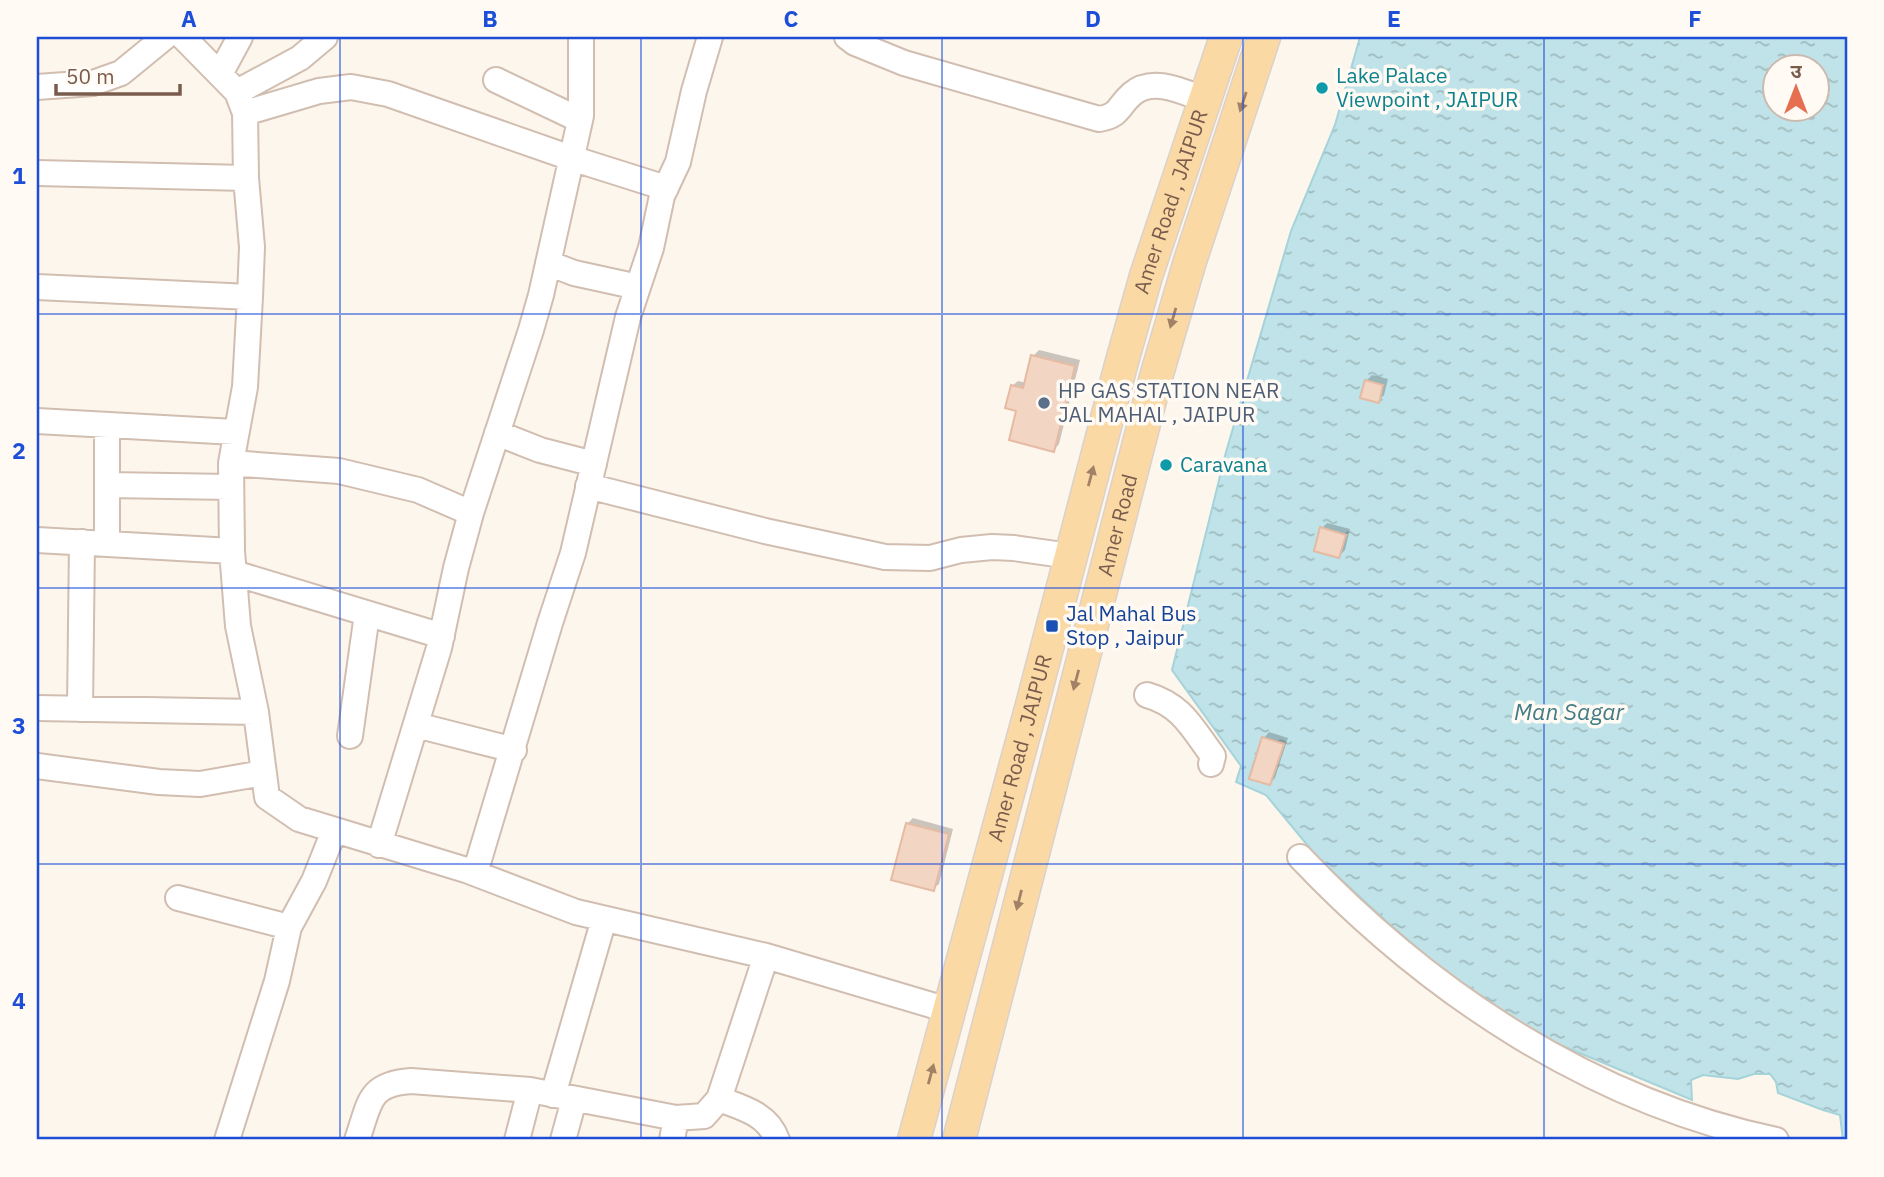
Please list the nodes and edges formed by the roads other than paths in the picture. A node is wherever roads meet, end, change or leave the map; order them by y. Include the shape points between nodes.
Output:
1 (165, 37) edge
2 (183, 37) edge
3 (240, 37) edge
4 (325, 37) edge
5 (581, 37) edge
6 (710, 37) edge
7 (847, 37) edge
8 (1226, 37) edge
9 (1264, 37) edge
10 (496, 80) dead end
11 (37, 88) edge
12 (234, 93) junction
13 (1205, 100) junction
14 (580, 120) junction
15 (571, 158) junction
16 (37, 173) edge
17 (246, 178) junction
18 (666, 188) junction
19 (548, 263) junction
20 (638, 286) junction
21 (37, 287) edge
22 (250, 298) junction
23 (37, 421) edge
24 (107, 425) junction
25 (235, 432) junction
26 (497, 433) junction
27 (231, 475) junction
28 (591, 475) junction
29 (107, 485) junction
30 (471, 513) junction
31 (1078, 525) junction
32 (1115, 535) junction
33 (37, 540) edge
34 (82, 542) junction
35 (107, 544) junction
36 (1070, 556) junction
37 (233, 562) junction
38 (367, 614) junction
39 (442, 636) junction
40 (1147, 695) dead end
41 (37, 708) edge
42 (80, 709) junction
43 (256, 712) junction
44 (416, 725) junction
45 (350, 736) dead end
46 (514, 750) junction
47 (1211, 764) dead end
48 (37, 766) edge
49 (263, 773) junction
50 (334, 831) junction
51 (379, 845) junction
52 (1300, 857) dead end
53 (475, 873) junction
54 (178, 898) dead end
55 (604, 919) junction
56 (289, 927) junction
57 (766, 956) junction
58 (948, 1010) junction
59 (552, 1095) junction
60 (719, 1099) junction
61 (674, 1129) edge
62 (227, 1140) edge
63 (357, 1140) edge
64 (517, 1140) edge
65 (563, 1140) edge
66 (777, 1140) edge
67 (914, 1140) edge
68 (958, 1140) edge
69 (1776, 1140) edge

1 - 11 street via 121,73 93,83
2 - 12 street
3 - 12 street
4 - 12 street via 300,58
5 - 14 street
6 - 18 street via 678,162
7 - 13 street via 904,63 1098,119 1110,118 1133,93 1147,86 1161,85
8 - 13 main road, Amer Road , JAIPUR
9 -> 32 main road, Amer Road via 1175,310
10 - 14 street
12 - 15 street via 351,87 388,94
12 - 17 street
31 -> 13 main road, Amer Road , JAIPUR via 1146,276
14 - 15 street
15 - 18 street
15 - 19 street
16 - 17 street
17 - 22 street via 252,247
18 - 20 street
19 - 20 street
19 - 26 street
20 - 28 street
21 - 22 street
22 - 25 street via 245,387
23 - 24 street
24 - 25 street
24 - 29 street
25 - 27 street
26 - 28 street
26 - 30 street
27 - 29 street
27 - 30 street via 339,471 418,490
27 - 37 street
28 - 36 street via 765,531 885,557 930,558 992,547
28 - 46 street via 573,553
29 - 35 street
30 - 39 street
31 - 32 main road
31 - 36 main road, Amer Road , JAIPUR
32 -> 68 main road, Amer Road
33 - 34 street
34 - 35 street
34 - 42 street
35 - 37 street
36 - 58 main road, Amer Road , JAIPUR
37 - 38 street
37 - 43 street via 238,626
38 - 39 street
38 - 45 street
39 - 44 street
40 - 47 street via 1181,712 1213,756
41 - 42 street
42 - 43 street
43 - 49 street
44 - 46 street
44 - 51 street
46 - 53 street
48 - 49 street via 200,784
49 - 50 street via 268,797 299,819
50 - 51 street
50 - 56 street
51 - 53 street
52 - 69 street via 1407,958 1501,1025 1647,1100
53 - 55 street
54 - 56 street
55 - 57 street
55 - 59 street
56 - 62 street via 277,981
57 - 58 street
57 - 60 street
67 -> 58 main road, Amer Road , JAIPUR
59 - 61 street
59 - 63 street via 393,1082 380,1087 372,1098
59 - 64 street
59 - 65 street
60 - 61 street via 704,1116
60 - 66 street via 757,1114

